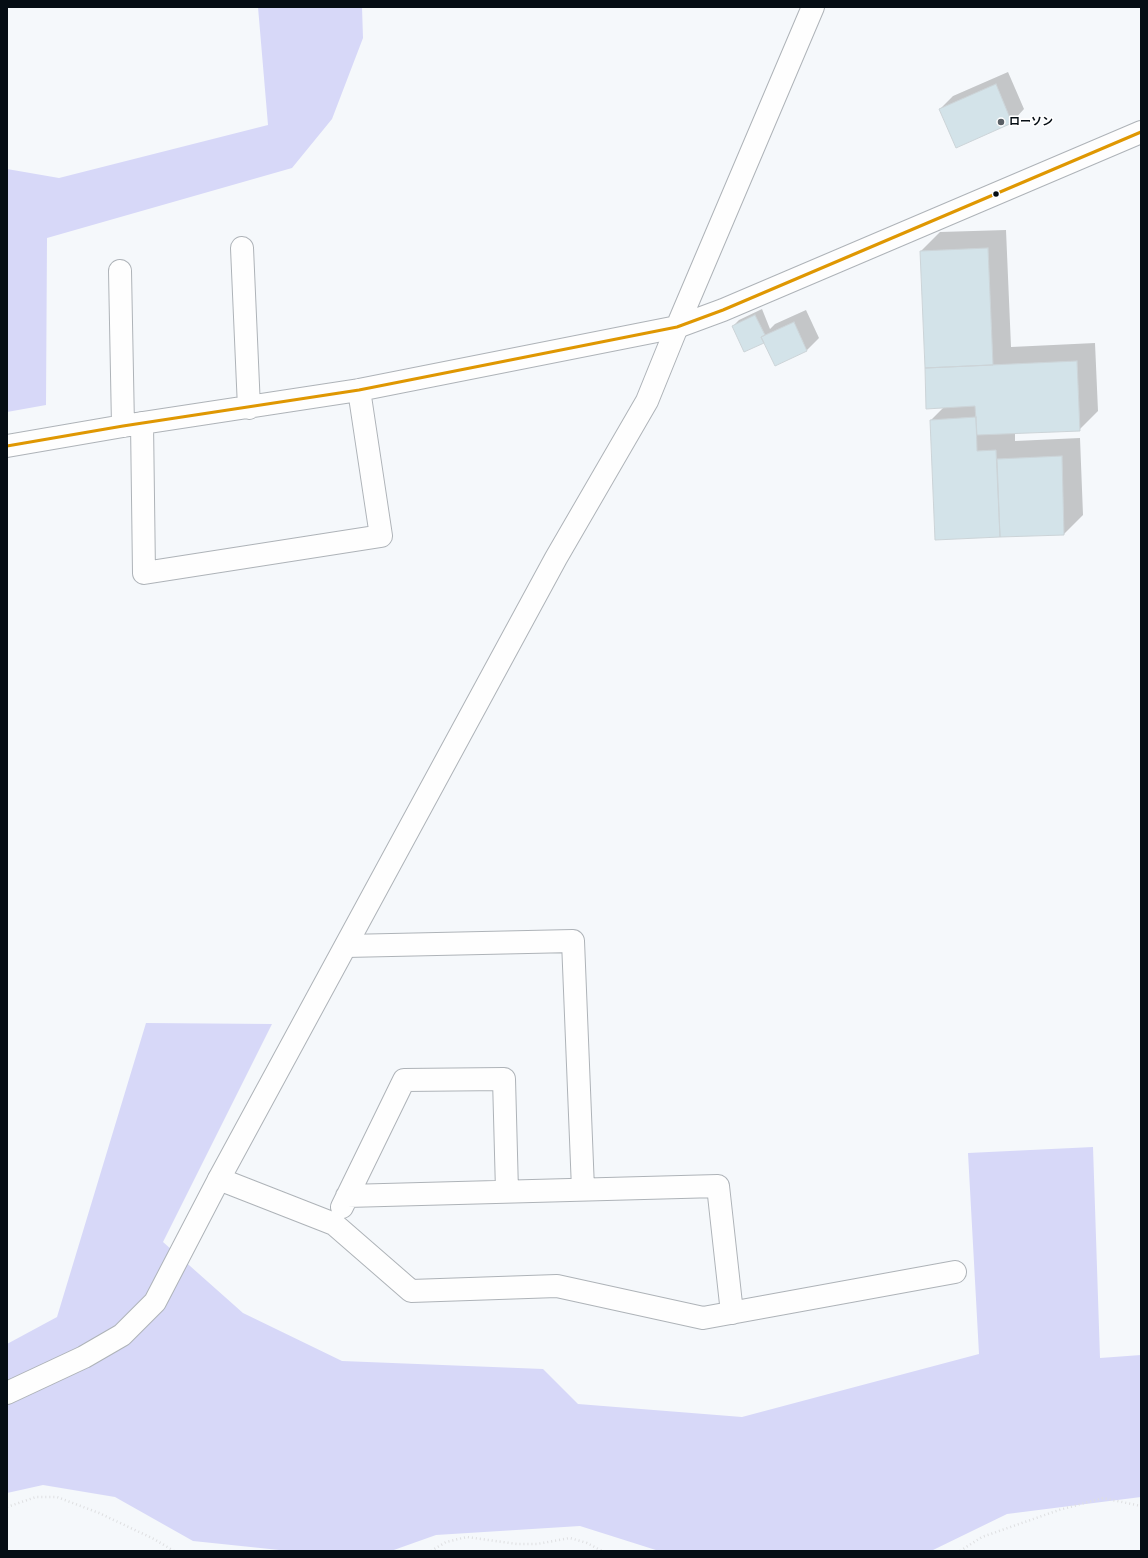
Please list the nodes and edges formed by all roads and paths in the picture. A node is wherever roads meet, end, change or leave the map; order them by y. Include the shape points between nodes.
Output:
1 (813, 7) edge
2 (1141, 132) edge
3 (242, 248) dead end
4 (120, 270) dead end
5 (677, 327) junction
6 (359, 390) junction
7 (249, 408) junction
8 (132, 424) junction
9 (7, 446) edge
10 (346, 946) junction
11 (219, 1179) junction
12 (583, 1190) junction
13 (506, 1191) junction
14 (347, 1196) junction
15 (334, 1224) junction
16 (955, 1272) dead end
17 (732, 1313) junction
18 (7, 1393) edge
19 (1141, 1506) edge
20 (7, 1507) edge
21 (174, 1551) edge
22 (431, 1551) edge
23 (602, 1551) edge
24 (960, 1551) edge

1 - 5 street
2 - 5 street via 723,310
3 - 7 street
4 - 8 street
5 - 6 street
5 - 10 street via 647,401 556,558
6 - 7 street
6 - 8 street via 381,536 144,573
7 - 8 street
8 - 9 street
10 - 11 street
10 - 12 street via 573,941
11 - 15 street
11 - 18 street via 155,1302 122,1335 84,1357
12 - 13 street
12 - 17 street via 718,1186
13 - 14 street
13 - 14 street via 504,1079 404,1080
14 - 15 street
15 - 17 street via 411,1292 557,1286 703,1318
16 - 17 street
19 - 24 path via 1102,1498 982,1537
20 - 21 path via 36,1498 58,1497 106,1516
22 - 23 path via 446,1542 467,1537 517,1544 537,1544 570,1538 588,1543

